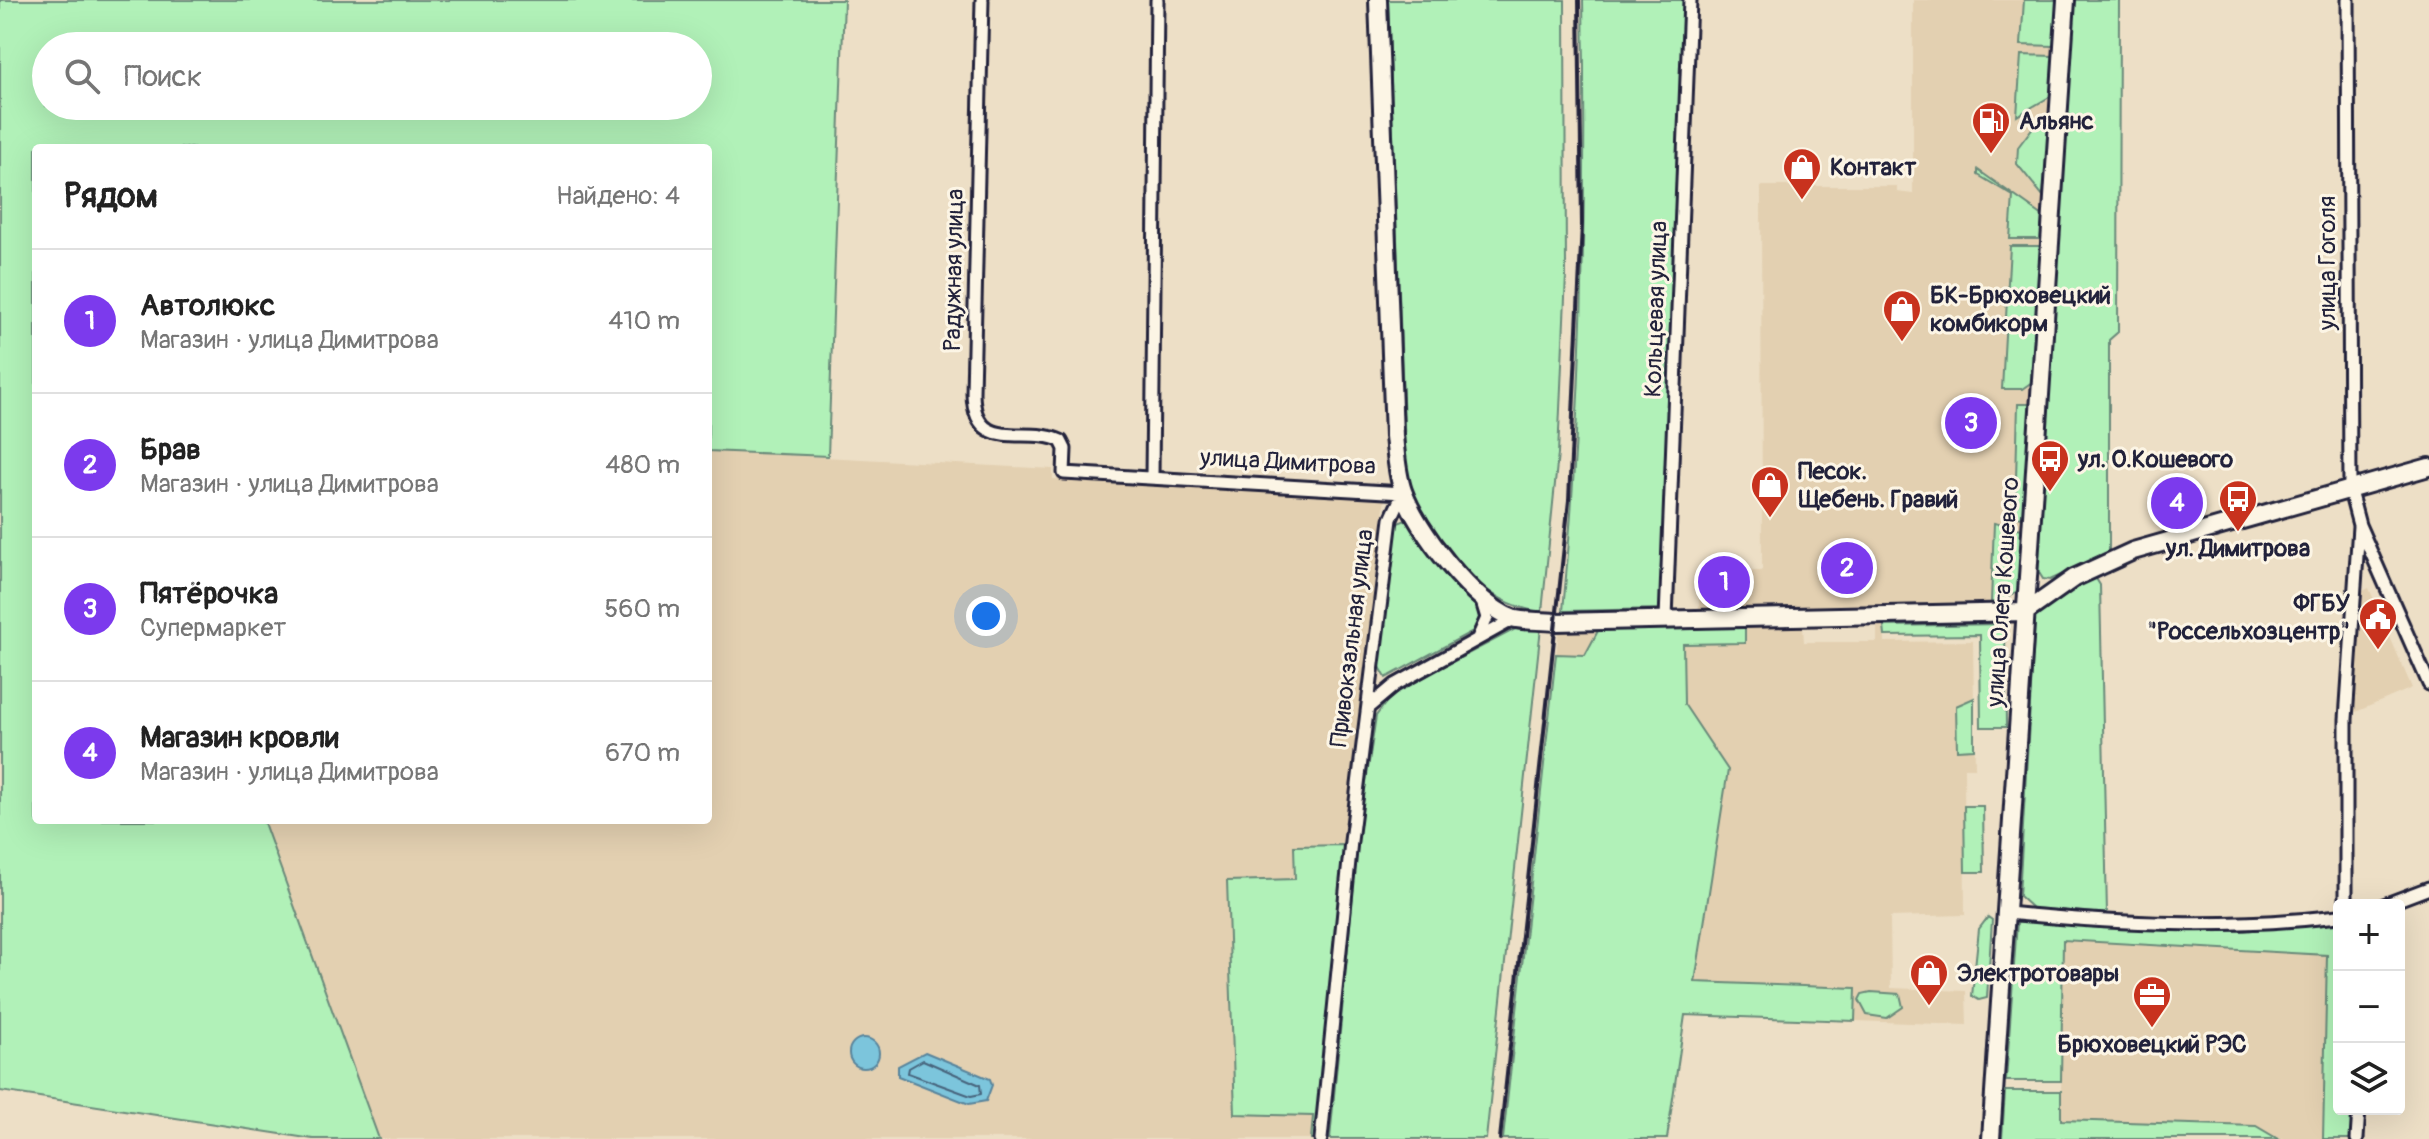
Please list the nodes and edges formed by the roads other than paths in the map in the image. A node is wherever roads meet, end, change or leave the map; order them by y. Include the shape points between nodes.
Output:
1 (982, 0) edge
2 (1157, 0) edge
3 (1378, 0) edge
4 (1690, 0) edge
5 (2066, 0) edge
6 (2348, 0) edge
7 (2429, 467) edge
8 (1064, 473) joint
9 (1152, 478) junction
10 (2350, 491) junction
11 (1403, 493) junction
12 (2359, 525) junction
13 (1479, 594) junction
14 (2026, 612) junction
15 (1514, 619) junction
16 (1666, 619) junction
17 (1478, 638) junction
18 (2429, 684) edge
19 (1370, 707) junction
20 (2429, 888) edge
21 (2346, 899) edge
22 (2400, 899) edge
23 (2007, 913) junction
24 (2333, 916) edge
25 (2359, 1115) edge
26 (1321, 1139) edge
27 (1991, 1139) edge
28 (2357, 1139) edge

1 - 8 street, Радужная улица via 973,403 979,421 992,432 1061,441
2 - 9 street
3 - 11 main road, Привокзальная улица via 1394,436
4 - 16 street, Кольцевая улица
5 - 14 main road, улица Олега Кошевого
6 - 10 street, улица Гоголя
7 - 10 main road
8 - 9 street, улица Димитрова
9 - 11 street, улица Димитрова
10 - 12 street, улица Гоголя
10 - 14 main road via 2121,555 2074,578
11 - 13 main road, улица Димитрова via 1427,536
11 - 19 street, Привокзальная улица via 1391,519
12 - 18 street, улица Гоголя
12 - 21 street, улица Гоголя via 2346,719
13 - 15 main road, улица Димитрова
13 - 17 street via 1487,618
14 - 16 main road
14 - 23 main road, улица Олега Кошевого
15 - 16 main road
15 - 17 street
17 - 19 street via 1395,685
19 - 26 street, Привокзальная улица
20 - 22 street
23 - 24 street via 2202,926
23 - 27 main road, улица Олега Кошевого
25 - 28 street

